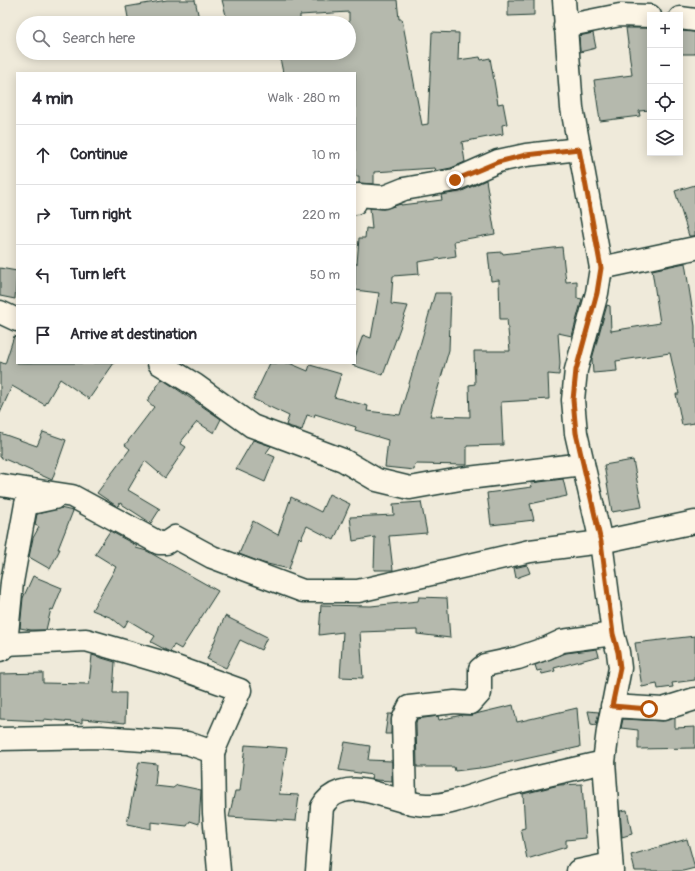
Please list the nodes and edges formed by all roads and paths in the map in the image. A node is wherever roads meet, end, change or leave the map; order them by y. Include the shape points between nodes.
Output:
1 (564, 0) edge
2 (647, 16) edge
3 (683, 18) edge
4 (695, 20) edge
5 (565, 26) junction
6 (579, 149) junction
7 (356, 199) edge
8 (695, 248) edge
9 (601, 268) junction
10 (0, 312) edge
11 (16, 320) edge
12 (162, 364) edge
13 (583, 464) junction
14 (0, 485) edge
15 (72, 496) junction
16 (695, 522) edge
17 (601, 542) junction
18 (613, 634) junction
19 (3, 647) edge
20 (695, 699) edge
21 (612, 706) junction
22 (0, 739) edge
23 (213, 752) junction
24 (604, 762) junction
25 (406, 802) junction
26 (611, 867) edge
27 (218, 871) edge
28 (317, 871) edge
29 (578, 871) edge

1 - 5 street
2 - 5 street via 620,15
3 - 4 street
5 - 6 street via 572,108
6 - 7 street via 526,155 498,162 455,180 404,189 384,197 357,195
6 - 9 street
8 - 9 street
9 - 13 street via 597,293 576,370 573,400 576,433
10 - 11 street
12 - 13 street via 252,426 343,460 377,480 410,488 460,478
13 - 17 street
14 - 15 street
15 - 17 street via 159,543 166,543 175,537 212,557 303,591 358,591 530,551
15 - 19 street via 26,504
16 - 17 street
17 - 18 street
18 - 21 street via 620,668
18 - 25 street via 562,641 518,658 485,665 480,669 480,693 471,703 455,702 408,707 403,720
19 - 23 street via 86,640 165,663 240,690
20 - 21 street via 663,709
21 - 24 street
22 - 23 street via 100,737 187,743
23 - 27 street
24 - 25 street via 464,798 427,805
24 - 26 street
25 - 28 street via 388,795 361,790 339,791 327,798 322,806
26 - 29 street

